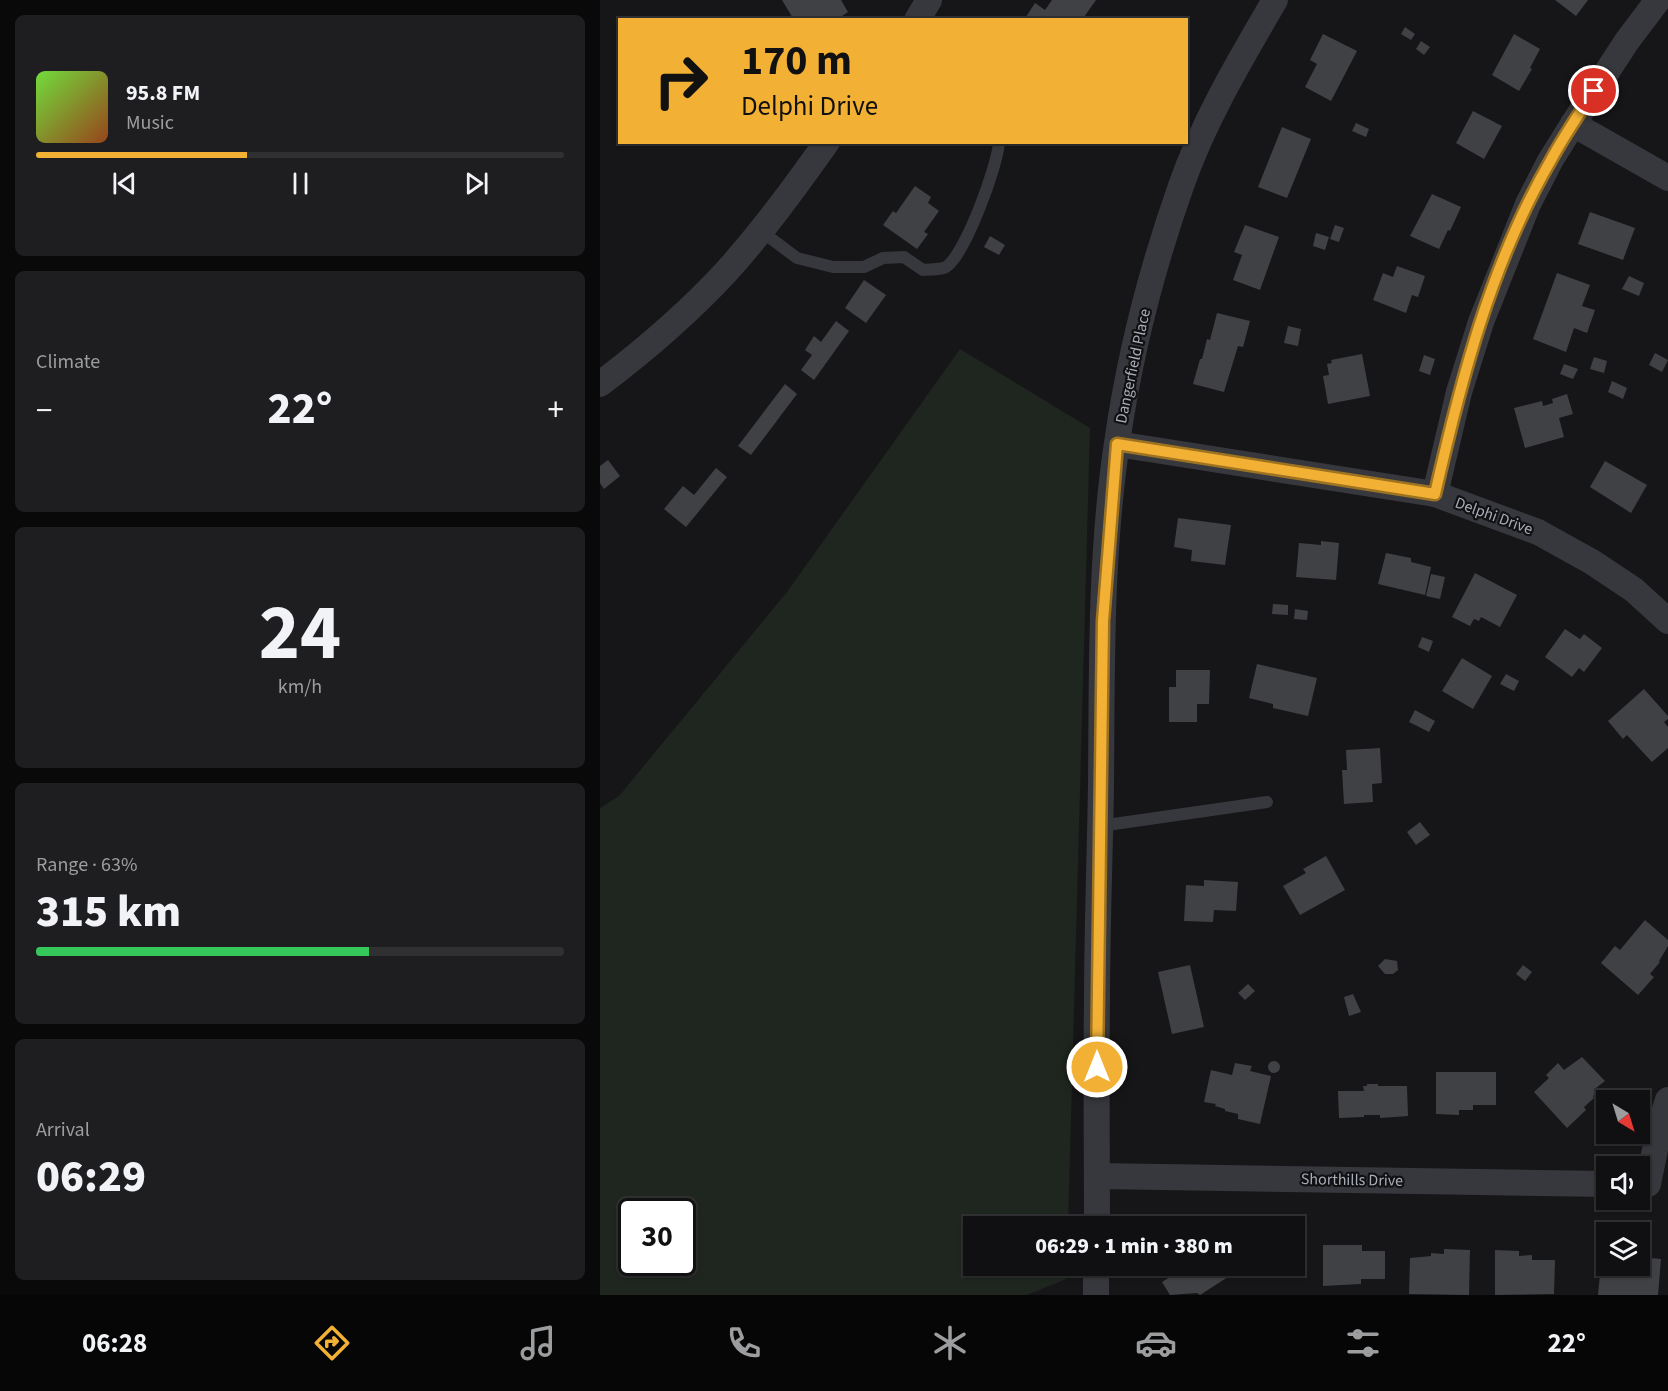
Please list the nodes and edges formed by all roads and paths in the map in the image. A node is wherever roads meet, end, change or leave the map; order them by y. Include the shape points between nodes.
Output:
1 (929, 0) edge
2 (1275, 0) edge
3 (1658, 0) edge
4 (918, 18) edge
5 (1573, 124) junction
6 (826, 144) edge
7 (999, 144) edge
8 (1668, 178) edge
9 (761, 231) junction
10 (600, 384) edge
11 (1117, 444) junction
12 (1435, 494) junction
13 (1668, 621) edge
14 (1267, 802) dead end
15 (1100, 826) junction
16 (1668, 1100) edge
17 (1097, 1176) junction
18 (1596, 1184) edge
19 (1652, 1186) edge
20 (1097, 1216) edge
21 (1096, 1276) edge
22 (1096, 1295) edge

1 - 4 street
2 - 11 street, Dangerfield Place via 1231,74 1181,183 1134,351
3 - 5 street
5 - 8 street
5 - 12 street via 1528,204 1481,321 1459,392
6 - 9 street
7 - 9 lane via 993,173 959,254 945,268 923,270 904,256 883,258 864,267 833,267 797,258
9 - 10 street via 684,313
11 - 12 street, Delphi Drive
11 - 15 street, Dangerfield Place via 1103,621
12 - 13 street, Delphi Drive via 1538,532 1634,590
14 - 15 lane
15 - 17 street, Dangerfield Place
16 - 19 street via 1660,1125
17 - 18 street, Shorthills Drive
17 - 20 street, Dangerfield Place
21 - 22 street

